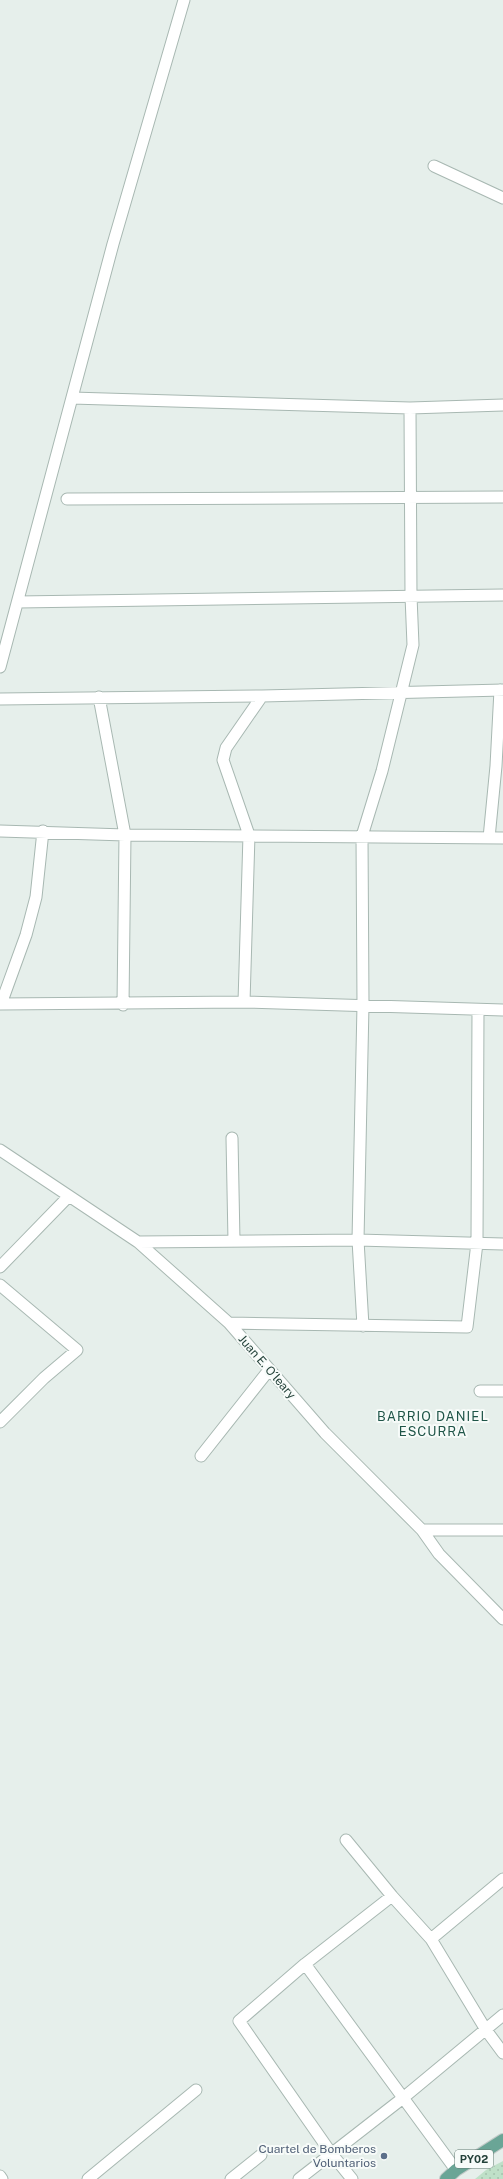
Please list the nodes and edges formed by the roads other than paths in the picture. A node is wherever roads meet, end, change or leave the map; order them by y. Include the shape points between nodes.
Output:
1 (184, 0) edge
2 (434, 166) dead end
3 (503, 198) edge
4 (72, 398) junction
5 (503, 405) edge
6 (410, 408) junction
7 (410, 497) junction
8 (503, 497) edge
9 (67, 498) dead end
10 (503, 595) edge
11 (411, 596) junction
12 (18, 602) junction
13 (0, 667) edge
14 (501, 690) edge
15 (402, 692) junction
16 (262, 696) junction
17 (99, 697) junction
18 (0, 699) edge
19 (0, 832) edge
20 (43, 832) junction
21 (125, 835) junction
22 (249, 835) junction
23 (362, 836) junction
24 (489, 838) junction
25 (503, 838) edge
26 (244, 1002) junction
27 (0, 1004) edge
28 (124, 1005) junction
29 (363, 1005) junction
30 (478, 1010) junction
31 (503, 1010) edge
32 (232, 1138) dead end
33 (0, 1150) edge
34 (68, 1197) junction
35 (234, 1240) junction
36 (358, 1240) junction
37 (138, 1242) junction
38 (477, 1243) junction
39 (503, 1244) edge
40 (0, 1267) edge
41 (0, 1285) edge
42 (229, 1323) junction
43 (363, 1326) junction
44 (269, 1370) junction
45 (480, 1391) dead end
46 (503, 1391) edge
47 (0, 1422) edge
48 (201, 1456) dead end
49 (422, 1530) junction
50 (503, 1530) edge
51 (503, 1619) edge
52 (346, 1840) dead end
53 (503, 1880) edge
54 (392, 1896) junction
55 (430, 1939) junction
56 (305, 1964) junction
57 (503, 2015) edge
58 (486, 2030) junction
59 (503, 2053) edge
60 (196, 2090) dead end
61 (403, 2098) junction
62 (503, 2140) edge
63 (331, 2153) junction
64 (261, 2155) dead end
65 (456, 2170) junction
66 (0, 2176) edge
67 (2, 2179) edge
68 (88, 2179) edge
69 (231, 2179) edge
70 (299, 2179) edge
71 (352, 2179) edge
72 (446, 2179) edge

1 - 4 street via 113,244
2 - 3 street
4 - 6 street
4 - 12 street
5 - 6 street
6 - 7 street
7 - 8 street
7 - 9 street
7 - 11 street
10 - 11 street
11 - 12 street
11 - 15 street via 413,645
12 - 13 street
14 - 15 street
14 - 24 street
15 - 16 street
15 - 23 street
16 - 17 street
16 - 22 street via 226,748 223,760
17 - 18 street
17 - 21 street
19 - 20 street
20 - 21 street
20 - 27 street via 36,897 26,935
21 - 22 street
21 - 28 street
22 - 23 street
22 - 26 street
23 - 24 street
23 - 29 street
24 - 25 street
26 - 28 street
26 - 29 street
27 - 28 street
29 - 30 street
29 - 36 street
30 - 31 street
30 - 38 street
32 - 35 street
33 - 34 street, Juan E. O´leary
34 - 37 street, Juan E. O´leary
34 - 40 street
35 - 36 street
35 - 37 street
36 - 38 street
36 - 43 street
37 - 42 street, Juan E. O´leary
38 - 39 street
38 - 43 street via 468,1327
41 - 47 street via 77,1350 44,1378
42 - 43 street
42 - 44 street, Juan E. O´leary
44 - 48 street
44 - 49 street, Juan E. O´leary via 325,1433
45 - 46 street
49 - 50 street
49 - 51 street, Juan E. O´leary via 439,1554
52 - 54 street
53 - 55 street
54 - 55 street
54 - 56 street
55 - 58 street
56 - 61 street
56 - 63 street via 239,2021
57 - 58 street
58 - 59 street
58 - 61 street
60 - 68 street
61 - 63 street
61 - 65 street
62 - 65 main road, PY02
63 - 70 street
63 - 71 street
64 - 69 street
65 - 72 main road, PY02
66 - 67 street

